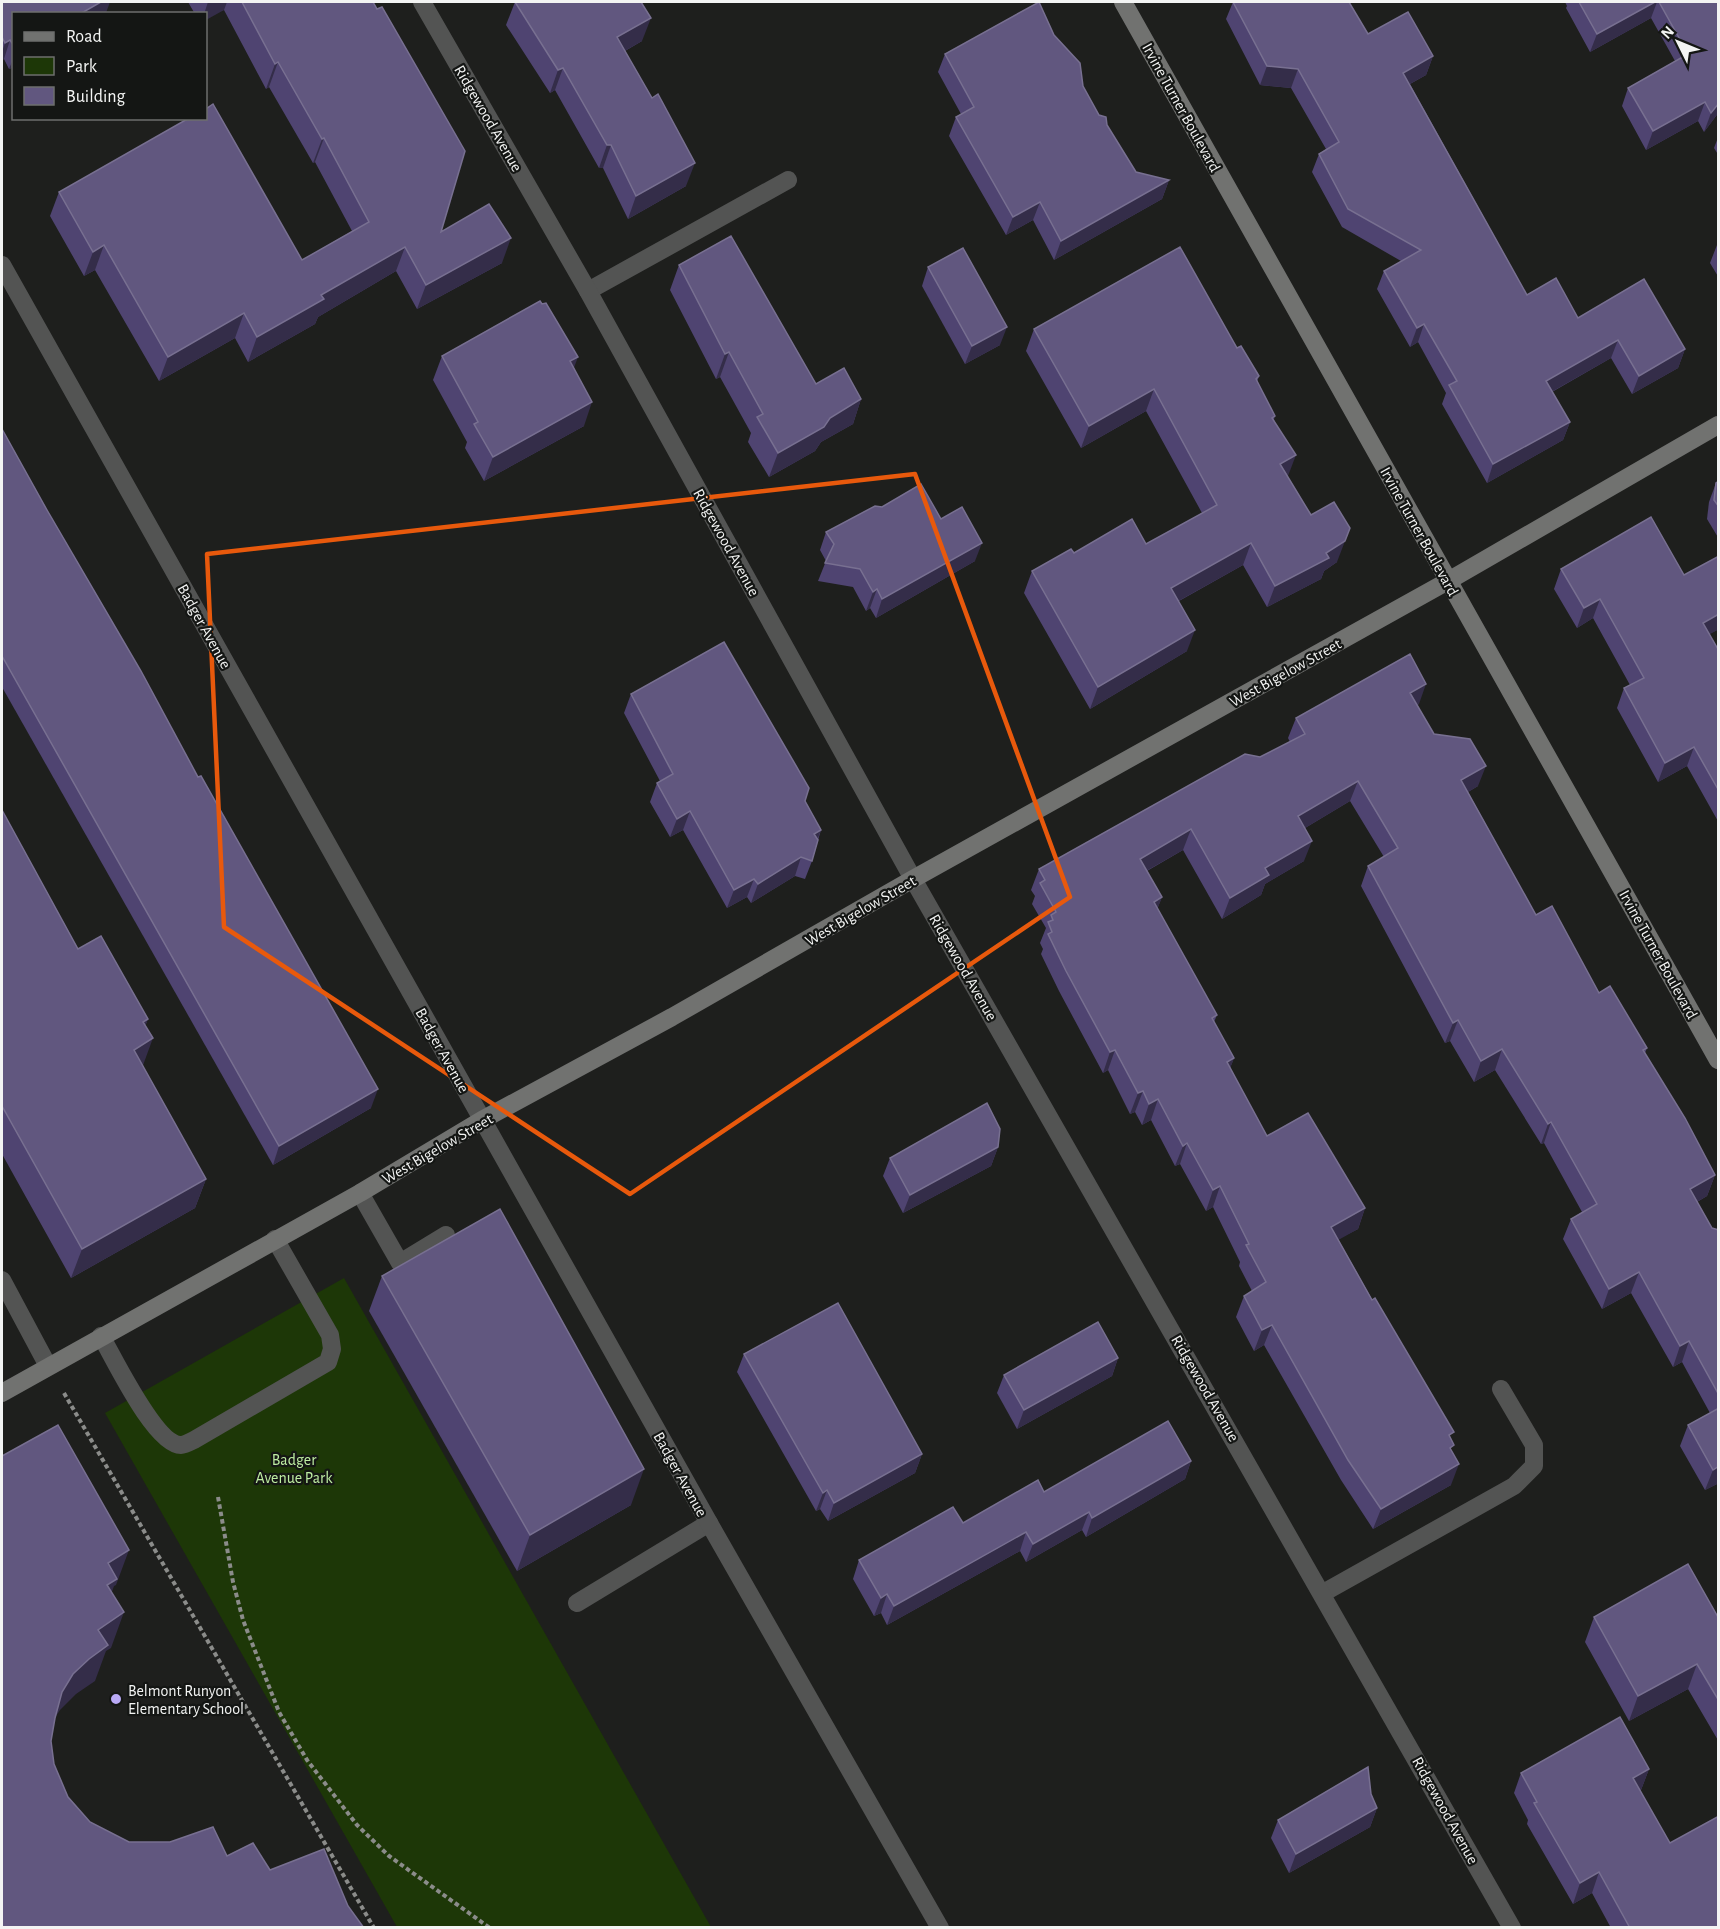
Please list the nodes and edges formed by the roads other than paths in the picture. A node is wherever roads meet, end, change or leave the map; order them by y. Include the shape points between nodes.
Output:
1 (422, 2) edge
2 (1123, 2) edge
3 (788, 180) dead end
4 (2, 265) edge
5 (588, 291) junction
6 (1719, 425) edge
7 (1449, 581) junction
8 (913, 879) junction
9 (1719, 1060) edge
10 (482, 1120) junction
11 (360, 1193) junction
12 (446, 1235) dead end
13 (275, 1239) junction
14 (2, 1280) edge
15 (102, 1336) junction
16 (48, 1366) junction
17 (1502, 1389) dead end
18 (2, 1393) edge
19 (709, 1523) junction
20 (1323, 1593) junction
21 (577, 1603) dead end
22 (940, 1928) edge
23 (1512, 1928) edge

1 - 5 street, Ridgewood Avenue
2 - 7 street, Irvine Turner Boulevard
3 - 5 street
4 - 10 street, Badger Avenue
5 - 8 street, Ridgewood Avenue
6 - 7 street, West Bigelow Street
7 - 8 street, West Bigelow Street
7 - 9 street, Irvine Turner Boulevard
8 - 10 street, West Bigelow Street
8 - 20 street, Ridgewood Avenue
10 - 11 street, West Bigelow Street
10 - 19 street, Badger Avenue
11 - 12 street via 400,1263
11 - 13 street, West Bigelow Street
13 - 15 street, West Bigelow Street
13 - 15 street via 330,1335 332,1349 328,1362 194,1440 181,1445 169,1441 155,1428
14 - 16 street
15 - 16 street, West Bigelow Street
16 - 18 street, West Bigelow Street
17 - 20 street via 1534,1445 1534,1466 1514,1486
19 - 21 street
19 - 22 street, Badger Avenue
20 - 23 street, Ridgewood Avenue

